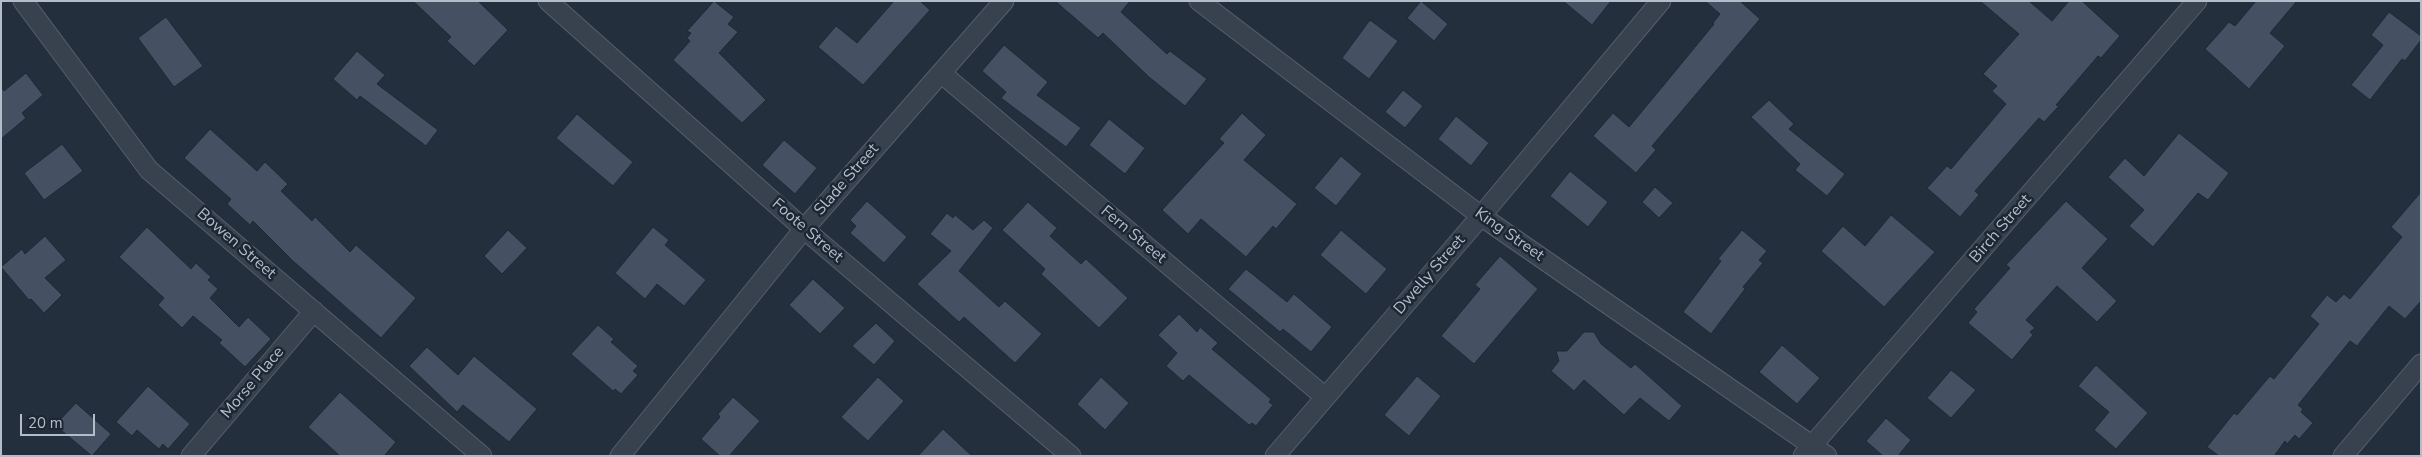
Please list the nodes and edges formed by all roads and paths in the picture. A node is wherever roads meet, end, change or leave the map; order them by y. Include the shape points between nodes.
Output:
1 (23, 1) edge
2 (548, 1) edge
3 (1004, 1) edge
4 (1199, 1) edge
5 (1661, 1) edge
6 (2197, 1) edge
7 (941, 73) junction
8 (1481, 216) junction
9 (804, 229) junction
10 (314, 311) junction
11 (2421, 364) edge
12 (1325, 397) junction
13 (1815, 452) edge
14 (191, 456) edge
15 (482, 456) edge
16 (620, 456) edge
17 (1070, 456) edge
18 (1275, 456) edge
19 (2342, 456) edge

1 - 10 street, Bowen Street via 149,170
2 - 9 street, Foote Street
3 - 7 street, Slade Street
4 - 8 street, King Street
5 - 8 street, Dwelly Street
6 - 13 street, Birch Street
7 - 9 street, Slade Street
7 - 12 street, Fern Street
8 - 12 street, Dwelly Street
8 - 13 street, King Street
9 - 16 street, Slade Street
9 - 17 street, Foote Street
10 - 14 street, Morse Place
10 - 15 street, Bowen Street
11 - 19 street
12 - 18 street, Dwelly Street

